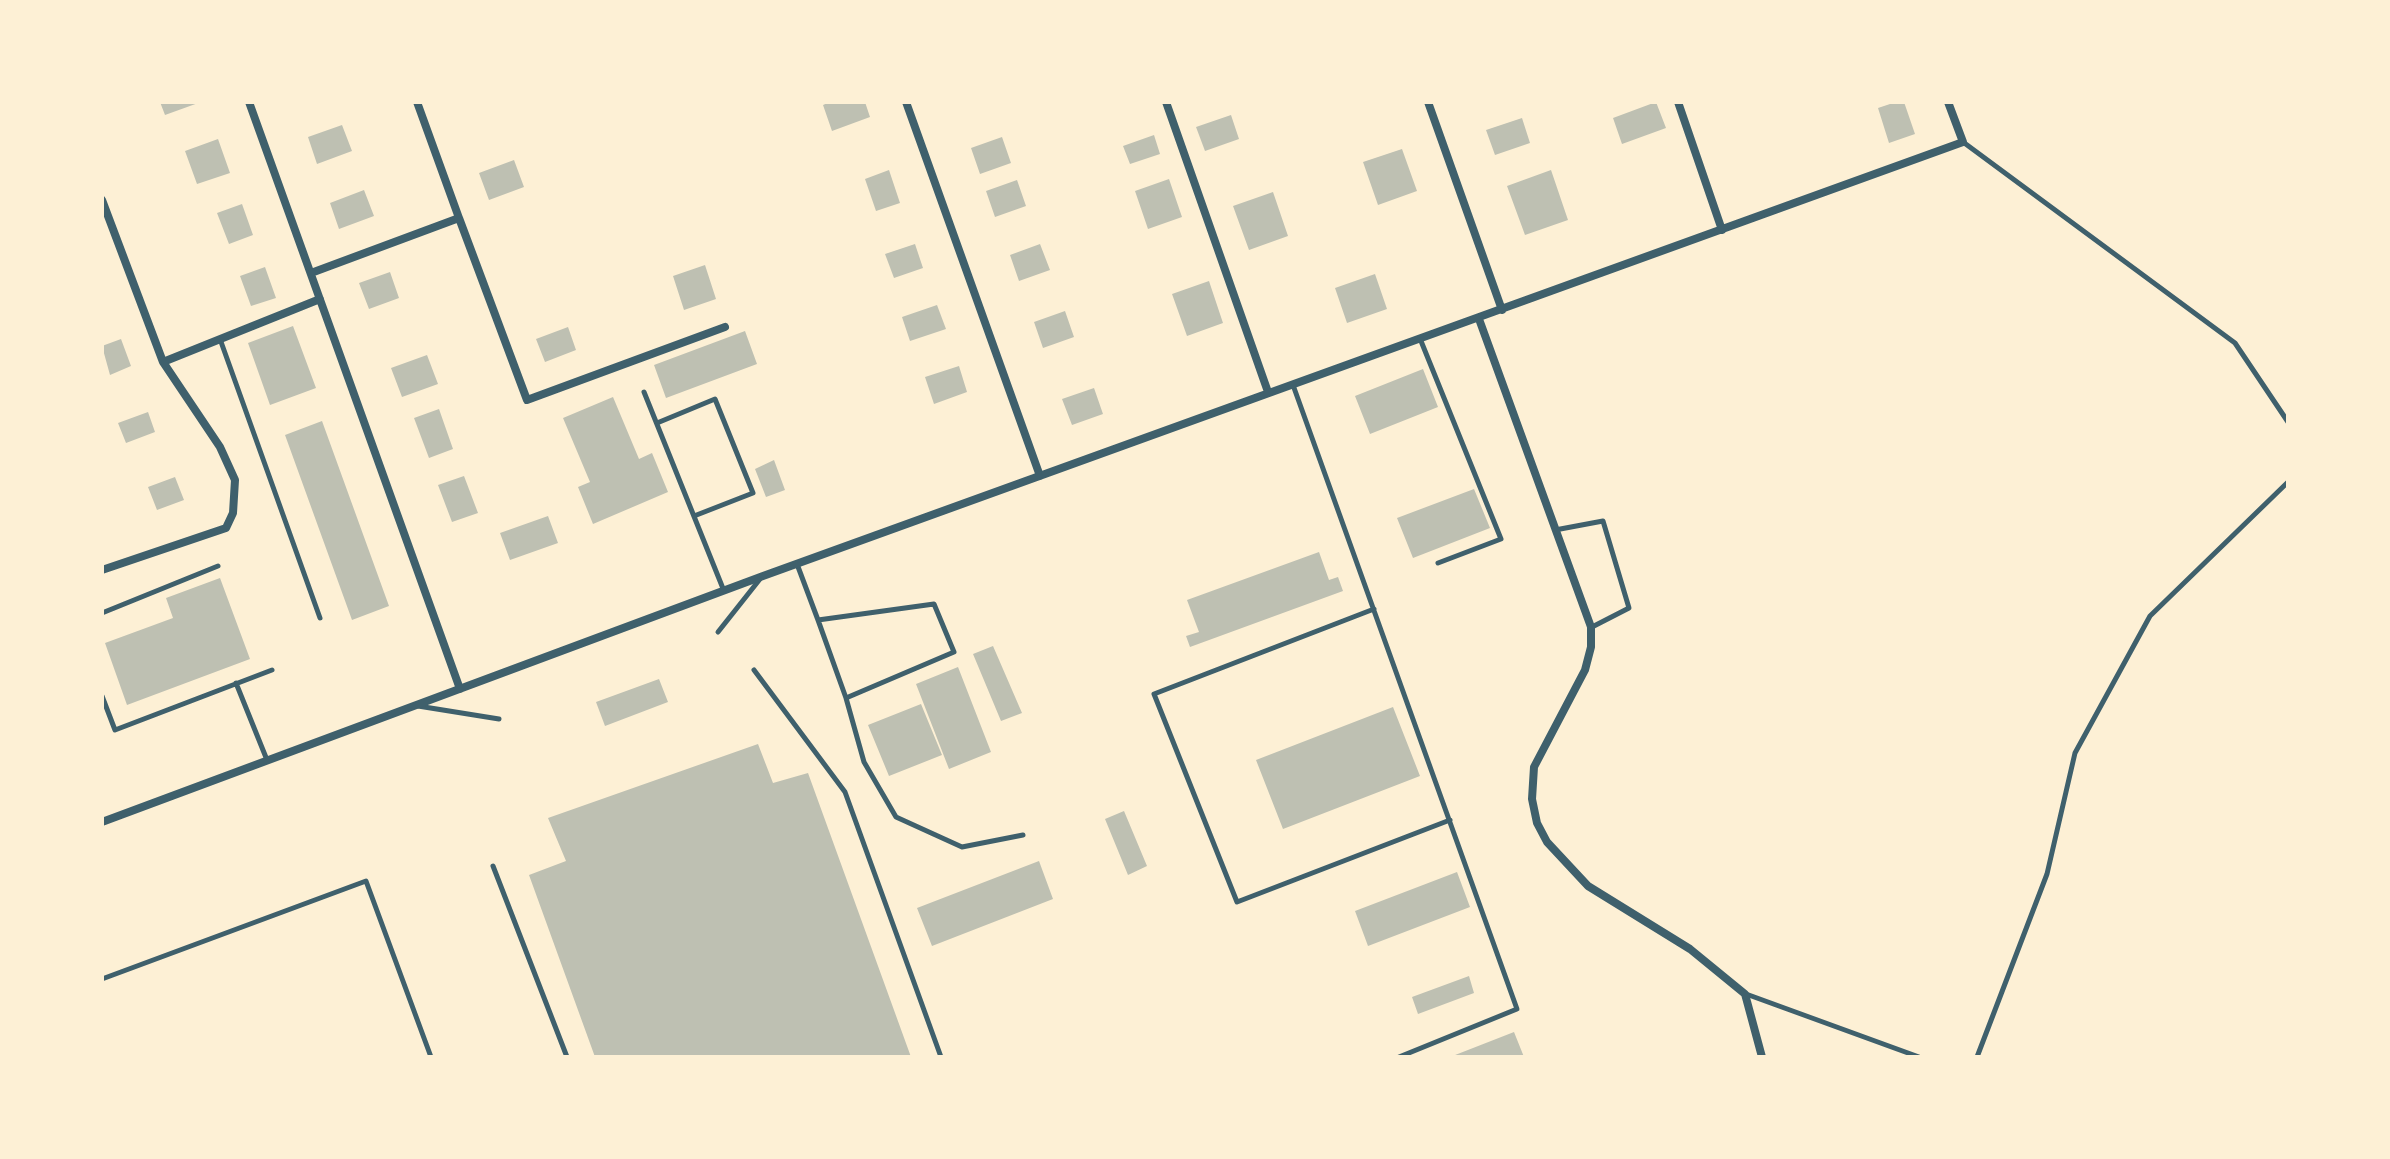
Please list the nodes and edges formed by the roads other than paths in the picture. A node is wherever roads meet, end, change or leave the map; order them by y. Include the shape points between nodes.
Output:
1 (249, 102) edge
2 (417, 102) edge
3 (906, 102) edge
4 (1166, 102) edge
5 (1428, 102) edge
6 (1678, 102) edge
7 (1948, 102) edge
8 (1963, 142) junction
9 (102, 200) edge
10 (459, 218) junction
11 (1722, 230) junction
12 (311, 273) junction
13 (320, 299) junction
14 (1502, 310) junction
15 (1479, 319) junction
16 (725, 327) dead end
17 (220, 339) junction
18 (1421, 341) junction
19 (163, 362) junction
20 (1293, 384) junction
21 (644, 392) dead end
22 (1268, 392) junction
23 (2288, 422) edge
24 (657, 423) junction
25 (1040, 476) junction
26 (2288, 482) edge
27 (694, 516) junction
28 (1555, 530) junction
29 (1438, 563) dead end
30 (797, 564) junction
31 (218, 566) dead end
32 (102, 570) edge
33 (763, 576) junction
34 (724, 591) junction
35 (1374, 609) junction
36 (102, 613) edge
37 (320, 618) dead end
38 (818, 620) junction
39 (1591, 627) junction
40 (718, 632) dead end
41 (272, 670) dead end
42 (754, 670) dead end
43 (236, 683) junction
44 (460, 689) junction
45 (102, 696) edge
46 (846, 698) junction
47 (413, 706) junction
48 (499, 719) dead end
49 (267, 760) junction
50 (1450, 820) junction
51 (102, 822) edge
52 (1023, 835) dead end
53 (493, 866) dead end
54 (102, 979) edge
55 (1745, 994) junction
56 (431, 1057) edge
57 (567, 1057) edge
58 (941, 1057) edge
59 (1399, 1057) edge
60 (1762, 1057) edge
61 (1919, 1057) edge
62 (1977, 1057) edge

1 - 12 street
2 - 10 street
3 - 25 street
4 - 22 street
5 - 14 street
6 - 11 street
7 - 8 street
8 - 11 street
8 - 23 lane via 2235,343
9 - 19 street
10 - 12 street
10 - 16 street via 527,400
11 - 14 street
12 - 13 street
13 - 17 street
13 - 44 street
14 - 15 street
15 - 18 street
15 - 28 street
17 - 19 street
17 - 37 lane
18 - 20 street
18 - 29 lane via 1501,539
19 - 32 street via 220,447 235,480 233,513 226,528
20 - 22 street
20 - 35 lane
21 - 24 lane
22 - 25 street
24 - 27 lane
24 - 27 lane via 715,399 753,493
25 - 30 street
26 - 62 lane via 2150,616 2075,753 2047,874
27 - 34 lane
28 - 39 street
28 - 39 lane via 1603,521 1629,608
30 - 33 street
30 - 38 lane
31 - 36 lane
33 - 34 street
33 - 40 lane
34 - 44 street
35 - 50 lane
35 - 50 lane via 1154,694 1237,902
38 - 46 lane
38 - 46 lane via 934,604 954,652
39 - 55 street via 1585,670 1534,767 1537,823 1547,842 1588,886 1690,949
41 - 43 lane
42 - 58 lane via 845,792
43 - 45 lane via 115,730
43 - 49 lane
44 - 47 street
46 - 52 lane via 864,762 896,817 962,847
47 - 48 lane
47 - 49 street
49 - 51 street
50 - 59 lane via 1517,1009
53 - 57 lane
54 - 56 lane via 366,881
55 - 60 street
55 - 61 lane

